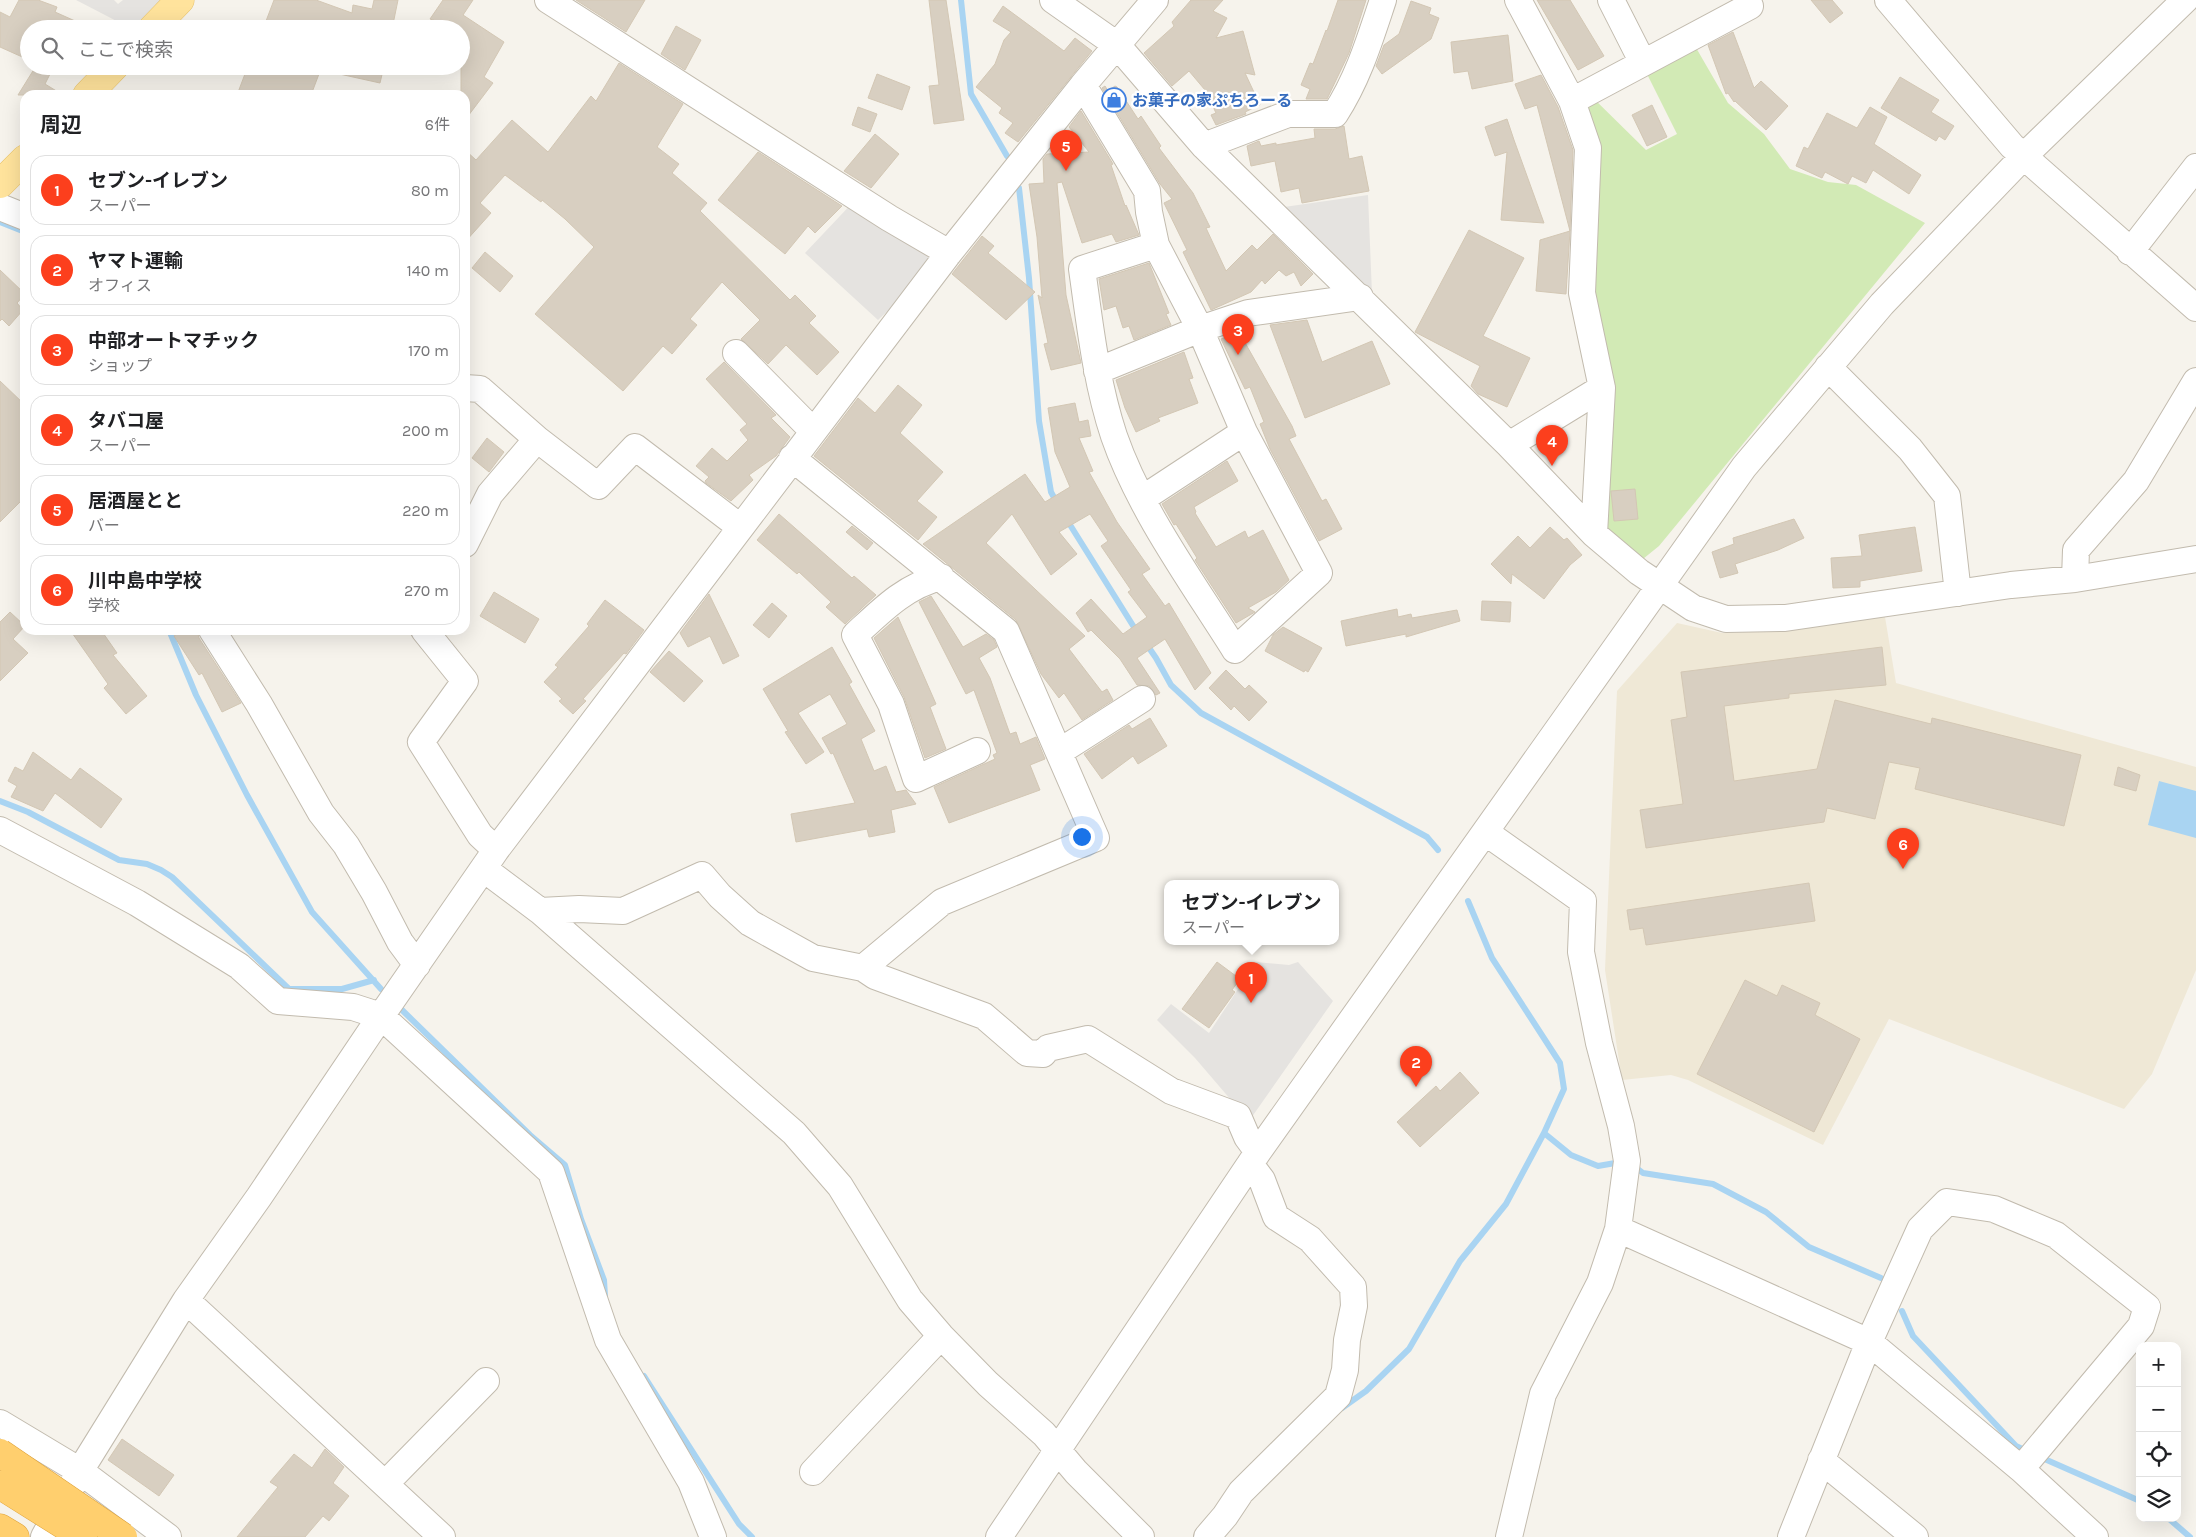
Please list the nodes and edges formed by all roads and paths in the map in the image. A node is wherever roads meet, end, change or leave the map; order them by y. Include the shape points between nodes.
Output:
1 (180, 0) edge
2 (548, 0) edge
3 (1053, 0) edge
4 (1155, 0) edge
5 (1383, 0) edge
6 (1518, 0) edge
7 (1611, 0) edge
8 (1747, 0) edge
9 (1888, 0) edge
10 (2185, 0) edge
11 (161, 20) edge
12 (1116, 46) junction
13 (1643, 63) junction
14 (106, 75) edge
15 (1083, 85) junction
16 (92, 90) edge
17 (1572, 101) junction
18 (1204, 146) junction
19 (2024, 156) junction
20 (20, 164) edge
21 (2196, 167) edge
22 (0, 184) edge
23 (0, 207) edge
24 (20, 215) edge
25 (1156, 245) junction
26 (2130, 252) junction
27 (949, 253) junction
28 (1360, 297) junction
29 (2196, 308) edge
30 (1200, 329) junction
31 (736, 353) dead end
32 (1828, 367) junction
33 (1097, 371) junction
34 (2196, 381) edge
35 (1602, 388) junction
36 (470, 389) edge
37 (813, 431) junction
38 (1244, 432) junction
39 (537, 439) junction
40 (1509, 445) junction
41 (792, 458) junction
42 (1142, 500) junction
43 (740, 527) junction
44 (470, 530) edge
45 (1594, 534) junction
46 (2196, 559) edge
47 (941, 577) junction
48 (2075, 579) junction
49 (1658, 585) junction
50 (1958, 593) junction
51 (215, 635) edge
52 (428, 635) edge
53 (1142, 699) dead end
54 (977, 751) dead end
55 (1059, 752) junction
56 (0, 830) edge
57 (1485, 832) junction
58 (490, 860) junction
59 (540, 911) junction
60 (417, 964) junction
61 (863, 968) junction
62 (381, 1016) junction
63 (1254, 1158) junction
64 (1618, 1229) junction
65 (186, 1300) junction
66 (942, 1336) junction
67 (1869, 1342) junction
68 (486, 1381) dead end
69 (0, 1423) edge
70 (1058, 1448) junction
71 (0, 1452) edge
72 (1821, 1460) junction
73 (2021, 1469) junction
74 (0, 1470) edge
75 (80, 1471) junction
76 (813, 1472) dead end
77 (385, 1484) junction
78 (0, 1485) edge
79 (0, 1528) edge
80 (2083, 1532) edge
81 (15, 1537) edge
82 (44, 1537) edge
83 (83, 1537) edge
84 (106, 1537) edge
85 (123, 1537) edge
86 (168, 1537) edge
87 (442, 1537) edge
88 (713, 1537) edge
89 (999, 1537) edge
90 (1141, 1537) edge
91 (1207, 1537) edge
92 (1509, 1537) edge
93 (1791, 1537) edge
94 (1915, 1537) edge

1 - 11 main road
2 - 27 street via 888,218
3 - 12 street
4 - 12 street
5 - 18 street via 1363,58 1335,114 1288,114
6 - 17 street
7 - 13 street
8 - 13 street via 1750,6
9 - 19 street
10 - 19 street
12 - 15 street
12 - 18 street
13 - 17 street
14 - 16 main road
15 - 25 street via 1147,191
15 - 27 street
17 - 35 street via 1588,148 1582,293
18 - 28 street
19 - 26 street
19 - 32 street via 1882,304
20 - 22 main road
21 - 26 street
23 - 24 street
25 - 30 street
25 - 33 street via 1082,269
26 - 29 street
27 - 37 street
28 - 30 street via 1248,313
28 - 40 street
30 - 33 street
30 - 38 street
31 - 37 street
32 - 49 street via 1744,467
32 - 50 street via 1910,449 1947,496
33 - 42 street via 1114,436
34 - 48 street via 2136,481 2076,550
35 - 40 street
35 - 45 street
36 - 39 street via 480,390
37 - 41 street
38 - 42 street
38 - 42 street via 1319,573 1235,650
39 - 43 street via 598,486 635,447
39 - 44 street via 490,494
40 - 45 street
41 - 43 street
41 - 47 street
43 - 58 street
45 - 49 street
46 - 48 street
47 - 54 street via 924,582 896,598 855,635 891,704 916,779
47 - 55 street via 1006,631
48 - 50 street
49 - 50 street via 1692,608 1726,619 1785,618
49 - 57 street
51 - 60 street via 321,813 346,845 400,942
52 - 58 street via 465,681 421,742 480,835
53 - 55 street
55 - 61 street via 1096,838 942,902
56 - 62 street via 137,902 239,966 278,1001 353,1007
57 - 63 street
57 - 64 street via 1583,901 1581,952 1627,1161
58 - 59 street
58 - 60 street
59 - 61 street via 623,911 702,875 750,923 813,958
59 - 66 street via 794,1132 840,1186 910,1300
60 - 62 street
61 - 63 street via 875,976 984,1016 1027,1053 1043,1054 1048,1048 1088,1039 1170,1091 1238,1116
62 - 65 street
62 - 88 street via 551,1172 608,1340 690,1482
63 - 70 street
63 - 91 street via 1276,1217 1310,1239 1353,1287 1354,1306 1338,1396 1241,1492
64 - 67 street
64 - 92 street via 1600,1282 1543,1394
65 - 75 street
65 - 77 street
66 - 70 street via 988,1384
66 - 76 street
67 - 72 street
67 - 73 street
67 - 73 street via 1920,1229 1947,1202 1994,1209 2056,1235 2147,1307 2141,1326
68 - 77 street
69 - 75 street
70 - 89 street
70 - 90 street via 1076,1472
71 - 85 highway, bridge
72 - 93 street
72 - 94 street
73 - 80 street
74 - 84 highway
75 - 82 street
75 - 86 street
77 - 87 street
78 - 83 highway, bridge
79 - 81 highway

